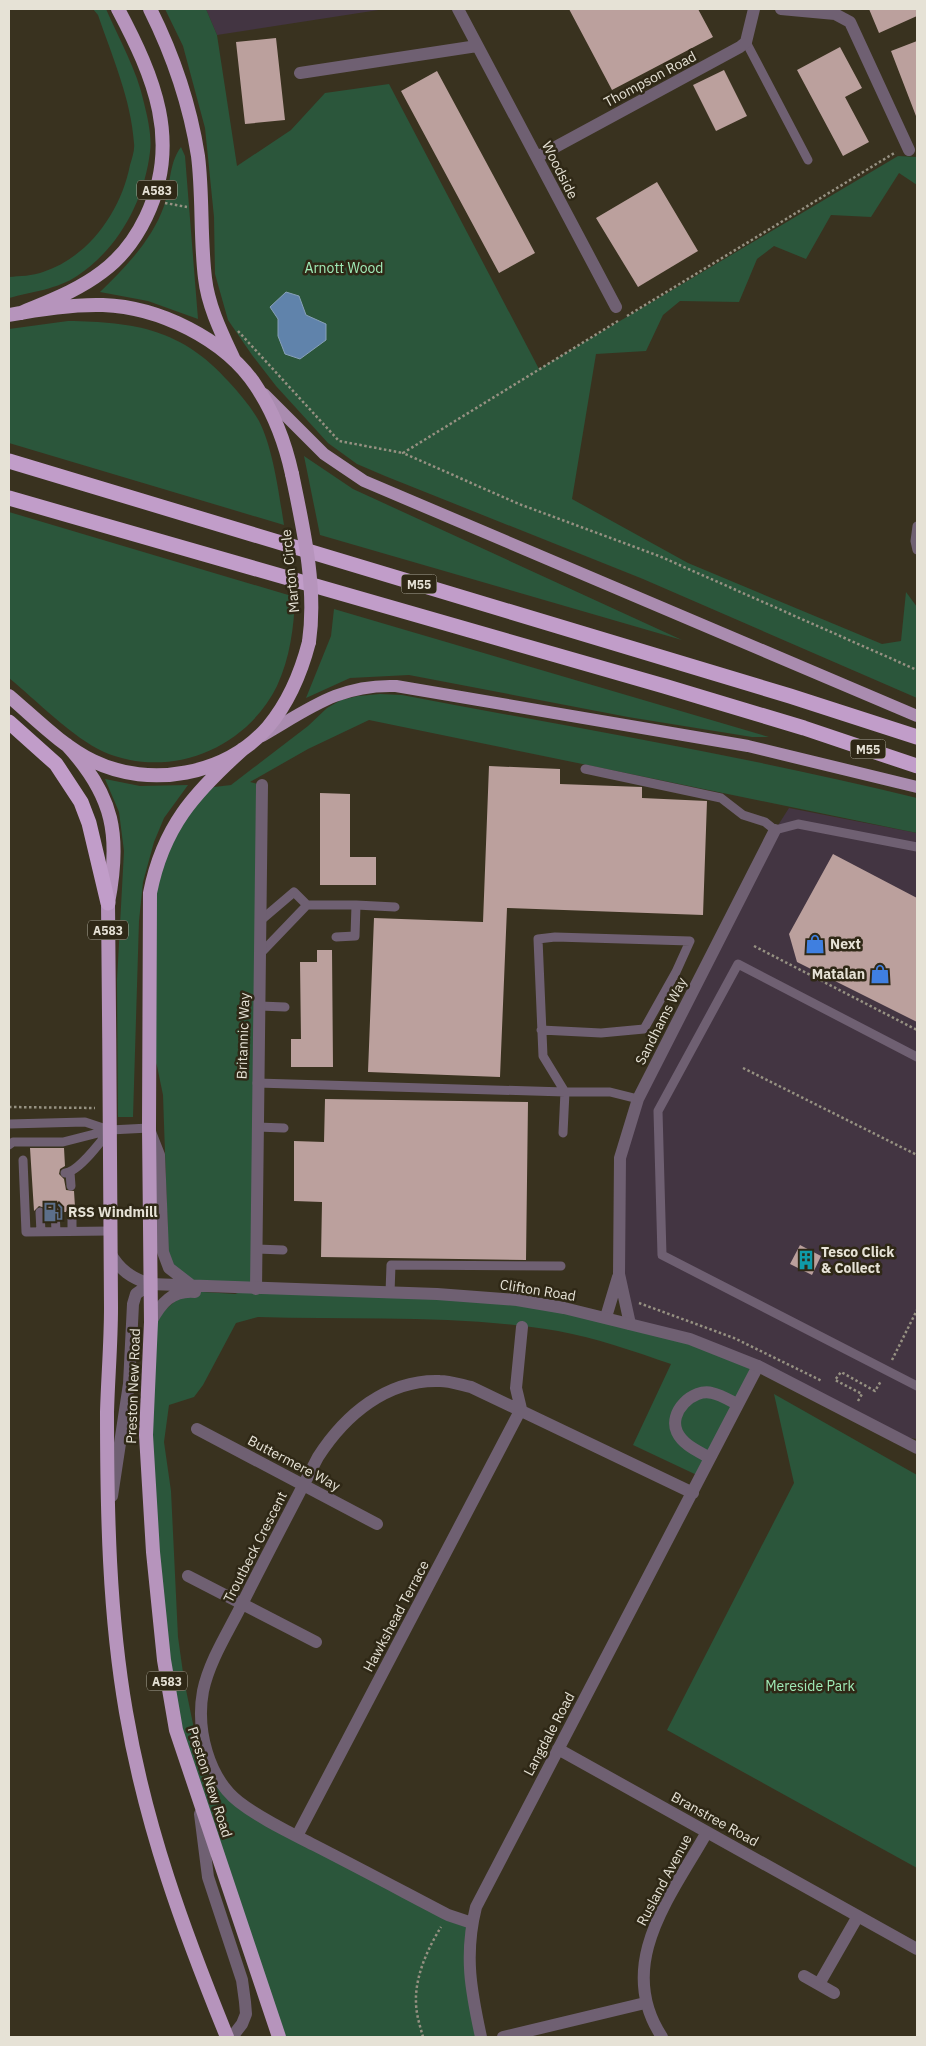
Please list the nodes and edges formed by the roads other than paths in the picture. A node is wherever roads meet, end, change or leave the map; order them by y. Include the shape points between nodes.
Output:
1 (118, 9) edge
2 (150, 9) edge
3 (458, 9) edge
4 (754, 9) edge
5 (781, 9) edge
6 (746, 42) junction
7 (477, 46) junction
8 (300, 73) dead end
9 (909, 150) road end
10 (537, 156) junction
11 (808, 160) dead end
12 (616, 307) dead end
13 (15, 314) edge
14 (234, 360) junction
15 (256, 385) junction
16 (9, 461) edge
17 (9, 498) edge
18 (917, 526) edge
19 (917, 550) edge
20 (9, 696) edge
21 (917, 716) edge
22 (9, 722) edge
23 (917, 737) edge
24 (67, 745) junction
25 (248, 745) junction
26 (917, 766) edge
27 (585, 769) dead end
28 (262, 785) dead end
29 (917, 787) edge
30 (775, 830) junction
31 (917, 847) edge
32 (108, 903) junction
33 (307, 905) junction
34 (356, 905) junction
35 (395, 907) dead end
36 (260, 921) junction
37 (336, 937) dead end
38 (260, 954) junction
39 (260, 1006) junction
40 (285, 1007) dead end
41 (541, 1030) junction
42 (917, 1058) edge
43 (257, 1083) junction
44 (566, 1092) junction
45 (638, 1099) junction
46 (9, 1124) edge
47 (257, 1127) junction
48 (149, 1128) junction
49 (284, 1128) dead end
50 (110, 1130) junction
51 (562, 1133) dead end
52 (9, 1145) edge
53 (23, 1160) dead end
54 (71, 1186) dead end
55 (40, 1212) dead end
56 (55, 1212) dead end
57 (72, 1212) dead end
58 (56, 1231) junction
59 (72, 1231) junction
60 (110, 1231) junction
61 (41, 1232) junction
62 (256, 1249) junction
63 (283, 1250) dead end
64 (110, 1253) junction
65 (561, 1266) dead end
66 (619, 1274) junction
67 (150, 1284) junction
68 (191, 1285) junction
69 (252, 1289) junction
70 (390, 1293) junction
71 (606, 1317) junction
72 (151, 1322) junction
73 (630, 1324) junction
74 (522, 1327) dead end
75 (758, 1366) junction
76 (917, 1386) edge
77 (737, 1404) junction
78 (520, 1410) junction
79 (197, 1429) dead end
80 (898, 1436) junction
81 (917, 1439) edge
82 (917, 1448) edge
83 (710, 1458) junction
84 (304, 1485) junction
85 (693, 1492) junction
86 (109, 1513) junction
87 (377, 1524) dead end
88 (188, 1576) dead end
89 (242, 1604) junction
90 (316, 1642) dead end
91 (558, 1749) junction
92 (198, 1799) junction
93 (707, 1832) junction
94 (297, 1836) junction
95 (858, 1916) junction
96 (472, 1923) junction
97 (917, 1949) edge
98 (804, 1976) dead end
99 (818, 1984) junction
100 (834, 1993) dead end
101 (645, 2003) junction
102 (227, 2037) edge
103 (232, 2037) edge
104 (279, 2037) edge
105 (481, 2037) edge
106 (503, 2037) edge
107 (662, 2037) edge

1 - 13 highway, A583 via 137,44 160,108 163,151 158,186 140,229 104,271 72,292
2 - 14 highway, A583 via 185,94 198,158 205,279 210,302
3 - 7 street, Woodside
4 - 6 street
5 - 9 street via 835,14 850,22
6 - 10 street, Thompson Road
6 - 11 lane
7 - 8 street
7 - 10 street, Woodside
10 - 12 street, Woodside
13 - 14 highway, Marton Circle / A583 via 73,306 129,308 179,325
14 - 15 highway, Marton Circle / A583
15 - 21 main road via 324,454 364,481
15 - 25 highway, Marton Circle / A583, bridge via 280,432 292,474 309,578 311,618 309,642 290,696 268,727
16 - 23 highway, M55
17 - 26 highway, M55 via 664,686
18 - 19 lane
20 - 24 highway, Marton Circle / A583
22 - 32 highway via 56,764 81,802
24 - 25 highway, Marton Circle / A583 via 106,767 163,776 201,769
24 - 32 highway, Preston New Road / A583 via 94,778 111,821 114,870
25 - 29 main road via 341,692 376,685 396,686 748,746
25 - 48 highway, Preston New Road / A583 via 209,779 182,811 165,841 154,875 149,927
27 - 30 lane via 721,798 743,815 765,822
28 - 36 street, Britannic Way
30 - 31 lane via 798,824
30 - 45 street, Sandhams Way
32 - 50 highway, Preston New Road / A583
33 - 34 lane
33 - 36 lane via 294,892
33 - 38 lane
34 - 35 lane
34 - 37 lane via 355,936
36 - 38 street, Britannic Way
38 - 39 street, Britannic Way
39 - 40 lane
39 - 43 street, Britannic Way
41 - 41 lane via 601,1033 644,1029 690,941 538,939
41 - 44 lane via 543,1056
42 - 76 lane via 738,964 658,1111 662,1255
43 - 44 lane
43 - 47 street, Britannic Way
44 - 45 lane via 610,1092
44 - 51 lane
45 - 66 street, Sandhams Way via 620,1158
46 - 50 lane via 85,1122
47 - 49 lane
47 - 62 street, Britannic Way
48 - 50 lane
48 - 67 highway, Preston New Road / A583
48 - 68 street via 159,1155 163,1252 169,1268
50 - 52 lane via 63,1142 13,1142
50 - 54 lane via 86,1159 68,1172
50 - 60 highway, Preston New Road / A583
53 - 61 lane via 27,1174 26,1232
55 - 61 lane
56 - 58 lane
57 - 59 lane
58 - 59 lane
58 - 61 lane
59 - 60 lane
60 - 64 highway, Preston New Road / A583
62 - 63 lane
62 - 69 street, Britannic Way
64 - 67 street via 127,1275
64 - 86 highway, Preston New Road / A583
65 - 70 lane via 391,1265
66 - 71 street, Sandhams Way
66 - 73 street, Sandhams Way
67 - 68 street, Clifton Road
67 - 72 highway, Preston New Road / A583
67 - 86 street, A583 via 136,1294 134,1304 128,1391
68 - 69 street, Clifton Road
69 - 70 street, Clifton Road
69 - 72 street via 235,1294 183,1292 162,1302
70 - 71 street, Clifton Road via 517,1300
71 - 73 street, Clifton Road
72 - 92 highway, Preston New Road / A583 via 146,1435 153,1552 164,1660 175,1722
73 - 75 street, Clifton Road via 690,1339
74 - 78 street via 516,1388
75 - 77 street, Langdale Road
75 - 80 street, Clifton Road
77 - 83 street, Langdale Road
77 - 83 street via 704,1392 692,1396 681,1407 676,1422 677,1434 684,1443
78 - 84 street, Troutbeck Crescent via 471,1387 441,1381 393,1389 366,1404 343,1424 318,1457
78 - 85 street, Troutbeck Crescent
78 - 94 street, Hawkshead Terrace
79 - 84 street, Buttermere Way
80 - 81 street, Clifton Road
80 - 82 street, Clifton Road
83 - 85 street, Langdale Road
84 - 87 street, Buttermere Way
84 - 89 street, Troutbeck Crescent
85 - 91 street, Langdale Road
86 - 102 highway, Preston New Road / A583 via 112,1584 122,1680 146,1806 184,1929
88 - 89 street
89 - 90 street
89 - 94 street, Troutbeck Crescent via 210,1668 203,1692 202,1716 208,1758 225,1789 238,1802
91 - 93 street, Branstree Road
91 - 96 street, Langdale Road via 483,1891
92 - 103 street via 208,1876 242,1980 246,2014
92 - 104 highway, Preston New Road / A583
93 - 95 street, Branstree Road
93 - 101 street, Rusland Avenue via 648,1942 644,1958
94 - 96 street, Troutbeck Crescent via 448,1915
95 - 97 street, Branstree Road
95 - 99 street
96 - 105 street, Langdale Road via 468,1955 470,1985
98 - 99 street
99 - 100 street
101 - 106 street
101 - 107 street, Rusland Avenue

